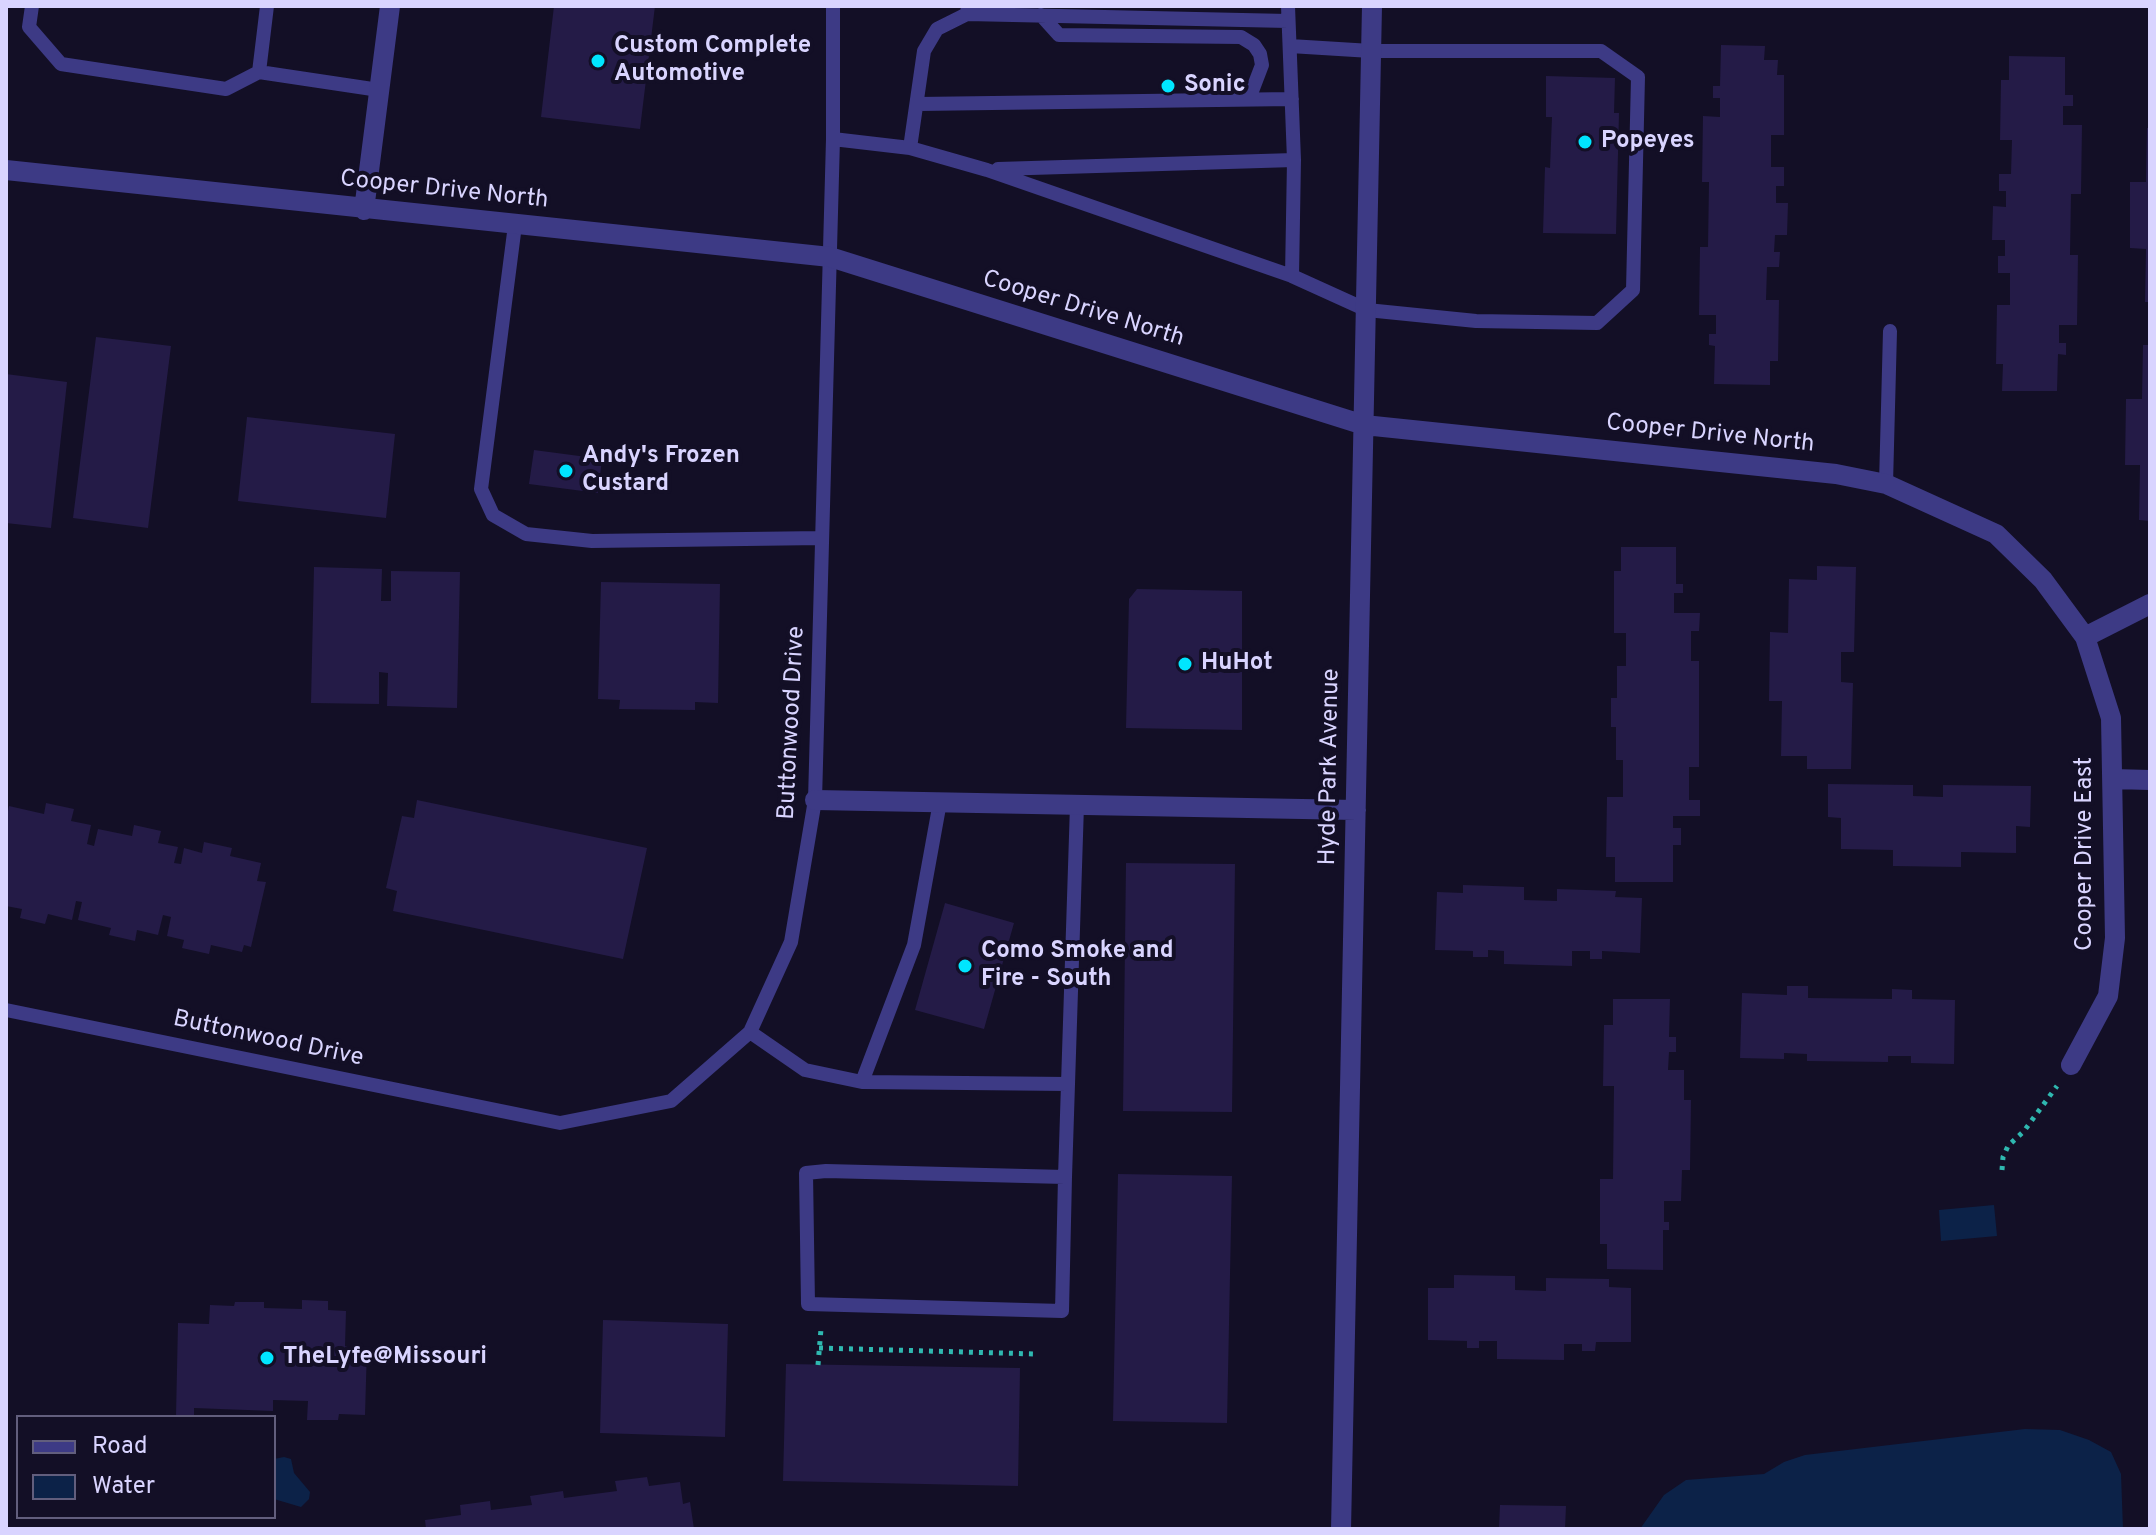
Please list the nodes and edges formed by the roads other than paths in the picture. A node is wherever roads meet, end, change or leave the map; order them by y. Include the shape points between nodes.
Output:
1 (32, 6) edge
2 (267, 6) edge
3 (390, 6) edge
4 (833, 6) edge
5 (1372, 6) edge
6 (968, 10) edge
7 (1288, 14) edge
8 (1041, 15) junction
9 (1290, 46) junction
10 (1371, 51) junction
11 (259, 72) junction
12 (379, 90) junction
13 (1249, 99) junction
14 (1292, 99) junction
15 (918, 104) junction
16 (833, 139) junction
17 (910, 148) junction
18 (1294, 160) junction
19 (6, 170) edge
20 (987, 170) junction
21 (364, 210) junction
22 (515, 225) junction
23 (830, 257) junction
24 (1292, 276) junction
25 (1367, 310) junction
26 (1890, 331) dead end
27 (1364, 425) junction
28 (1886, 484) junction
29 (822, 538) junction
30 (2150, 604) edge
31 (2085, 637) junction
32 (2113, 779) junction
33 (2150, 780) edge
34 (815, 800) junction
35 (940, 802) junction
36 (1077, 805) junction
37 (1356, 810) junction
38 (6, 1010) edge
39 (750, 1032) junction
40 (2071, 1065) road end
41 (862, 1082) junction
42 (1068, 1084) junction
43 (1065, 1177) junction
44 (1341, 1529) edge

1 - 11 lane via 29,27 61,64 226,89
2 - 11 lane
3 - 12 street
4 - 16 lane, Buttonwood Drive
5 - 10 street, Hyde Park Avenue
6 - 8 lane
6 - 15 lane via 937,29 924,51
7 - 8 lane
7 - 9 lane
8 - 13 lane via 1059,35 1241,37 1254,45 1262,65
9 - 10 lane
9 - 14 lane
10 - 25 street, Hyde Park Avenue
10 - 25 lane via 1601,51 1638,77 1633,290 1597,323 1476,321
11 - 12 lane
12 - 21 street
13 - 14 lane
13 - 15 lane
14 - 18 lane
15 - 17 lane
16 - 17 lane
16 - 23 lane, Buttonwood Drive
17 - 20 lane
18 - 20 lane
18 - 24 lane
19 - 21 street, Cooper Drive North
20 - 24 lane
21 - 22 street, Cooper Drive North
22 - 23 street, Cooper Drive North
22 - 29 lane via 481,489 493,515 526,534 592,541
23 - 27 street, Cooper Drive North
23 - 29 lane, Buttonwood Drive
24 - 25 lane
25 - 27 street, Hyde Park Avenue
26 - 28 lane
27 - 28 street, Cooper Drive North via 1836,474
27 - 37 street, Hyde Park Avenue
28 - 31 street, Cooper Drive North via 1996,534 2043,580
29 - 34 lane, Buttonwood Drive
30 - 31 street
31 - 32 street, Cooper Drive East via 2111,718
32 - 33 street
32 - 40 street, Cooper Drive East via 2115,938 2108,996
34 - 35 street
34 - 39 lane, Buttonwood Drive via 791,942
35 - 36 street
35 - 41 lane via 914,945
36 - 37 street
36 - 42 lane
37 - 44 street, Hyde Park Avenue
38 - 39 lane, Buttonwood Drive via 560,1123 671,1101
39 - 41 lane via 805,1070
41 - 42 lane
42 - 43 lane
43 - 43 lane via 1062,1311 808,1304 806,1173

